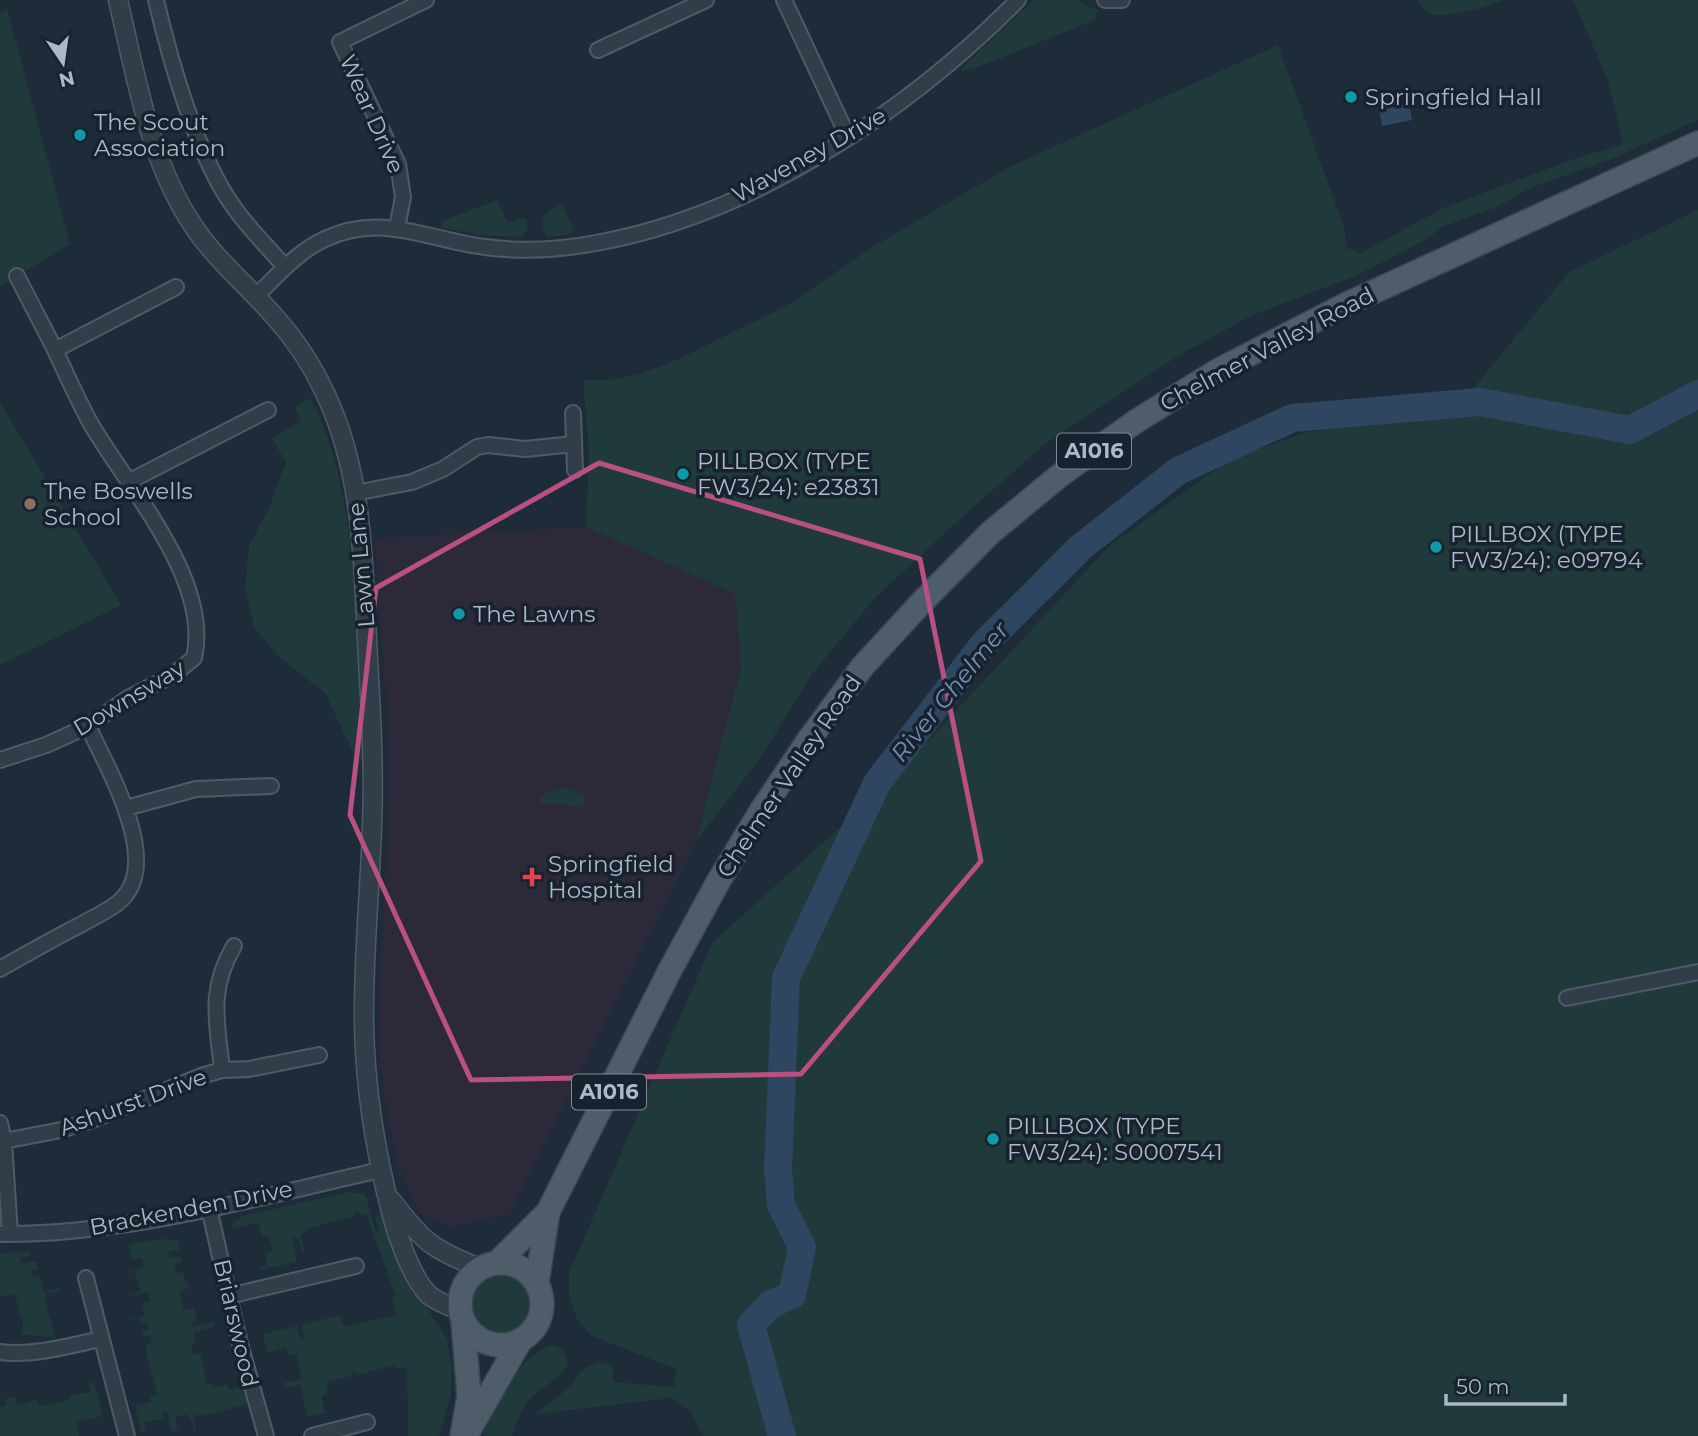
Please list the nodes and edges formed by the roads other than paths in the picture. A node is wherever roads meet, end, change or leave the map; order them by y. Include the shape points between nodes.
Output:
1 (118, 0) edge
2 (156, 0) edge
3 (426, 0) edge
4 (706, 0) edge
5 (784, 0) edge
6 (1017, 0) edge
7 (1105, 0) edge
8 (1122, 0) edge
9 (598, 50) dead end
10 (848, 137) junction
11 (1698, 143) edge
12 (397, 228) junction
13 (285, 267) junction
14 (16, 276) dead end
15 (176, 287) dead end
16 (256, 296) junction
17 (55, 350) junction
18 (268, 410) dead end
19 (573, 413) dead end
20 (574, 444) junction
21 (575, 470) dead end
22 (130, 481) junction
23 (355, 493) junction
24 (88, 726) junction
25 (0, 760) edge
26 (271, 786) dead end
27 (126, 808) junction
28 (234, 946) dead end
29 (0, 969) edge
30 (1698, 971) edge
31 (1567, 998) dead end
32 (319, 1055) dead end
33 (222, 1070) junction
34 (0, 1124) edge
35 (4, 1141) junction
36 (380, 1170) junction
37 (386, 1193) junction
38 (209, 1208) junction
39 (548, 1212) junction
40 (5, 1234) edge
41 (356, 1266) dead end
42 (489, 1266) junction
43 (86, 1278) dead end
44 (537, 1282) junction
45 (229, 1296) junction
46 (462, 1316) junction
47 (101, 1339) junction
48 (520, 1341) junction
49 (0, 1352) edge
50 (367, 1422) dead end
51 (127, 1436) edge
52 (266, 1436) edge
53 (312, 1436) edge
54 (463, 1436) edge

1 - 16 street, Lawn Lane via 142,103 168,179 206,244
2 - 13 street via 193,122 218,182
3 - 12 street, Wear Drive via 340,42 398,164 403,197
4 - 9 street
5 - 10 street
6 - 10 street, Waveney Drive via 936,76
7 - 8 street
10 - 12 street, Waveney Drive via 722,204 605,241 521,250 450,242
11 - 39 main road, Chelmer Valley Road / A1016 via 1347,304 1217,371 1059,476 990,533 863,666 761,811 669,972
12 - 13 street, Waveney Drive via 344,232 303,252
13 - 16 street, Waveney Drive
14 - 17 street, Downsway
15 - 17 street
16 - 23 street, Lawn Lane via 291,335 325,393 344,441
17 - 22 street, Downsway via 92,426
18 - 22 street
19 - 20 street
20 - 21 street
20 - 23 street via 477,447 412,482
22 - 24 street, Downsway via 189,590 196,648 187,666
23 - 36 street, Lawn Lane via 373,762 365,1052
24 - 25 street, Downsway via 46,746
24 - 27 street
26 - 27 street via 196,789
27 - 29 street via 136,867 122,899
28 - 33 street, Ashurst Drive via 217,987
30 - 31 street
32 - 33 street, Ashurst Drive via 259,1068
33 - 35 street, Ashurst Drive via 95,1119
34 - 35 street
35 - 40 street
36 - 37 street, Lawn Lane
36 - 38 street, Brackenden Drive
37 - 42 street, Lawn Lane via 421,1238 445,1255
37 - 46 street, Lawn Lane via 411,1267 429,1295
38 - 40 street, Brackenden Drive via 76,1230
38 - 45 street, Briarswood
39 - 42 main road, Chelmer Valley Road / A1016
39 - 44 main road, Chelmer Valley Road / A1016
41 - 45 street
42 - 44 main road via 517,1266
42 - 46 main road, A1016 via 464,1287
43 - 47 street
44 - 48 main road, A1016 via 540,1317 534,1330
45 - 52 street, Briarswood
46 - 48 main road via 471,1332 488,1343
46 - 54 main road, A1016 via 469,1396
47 - 49 street via 49,1351
47 - 51 street
48 - 54 main road, A1016
50 - 53 street

